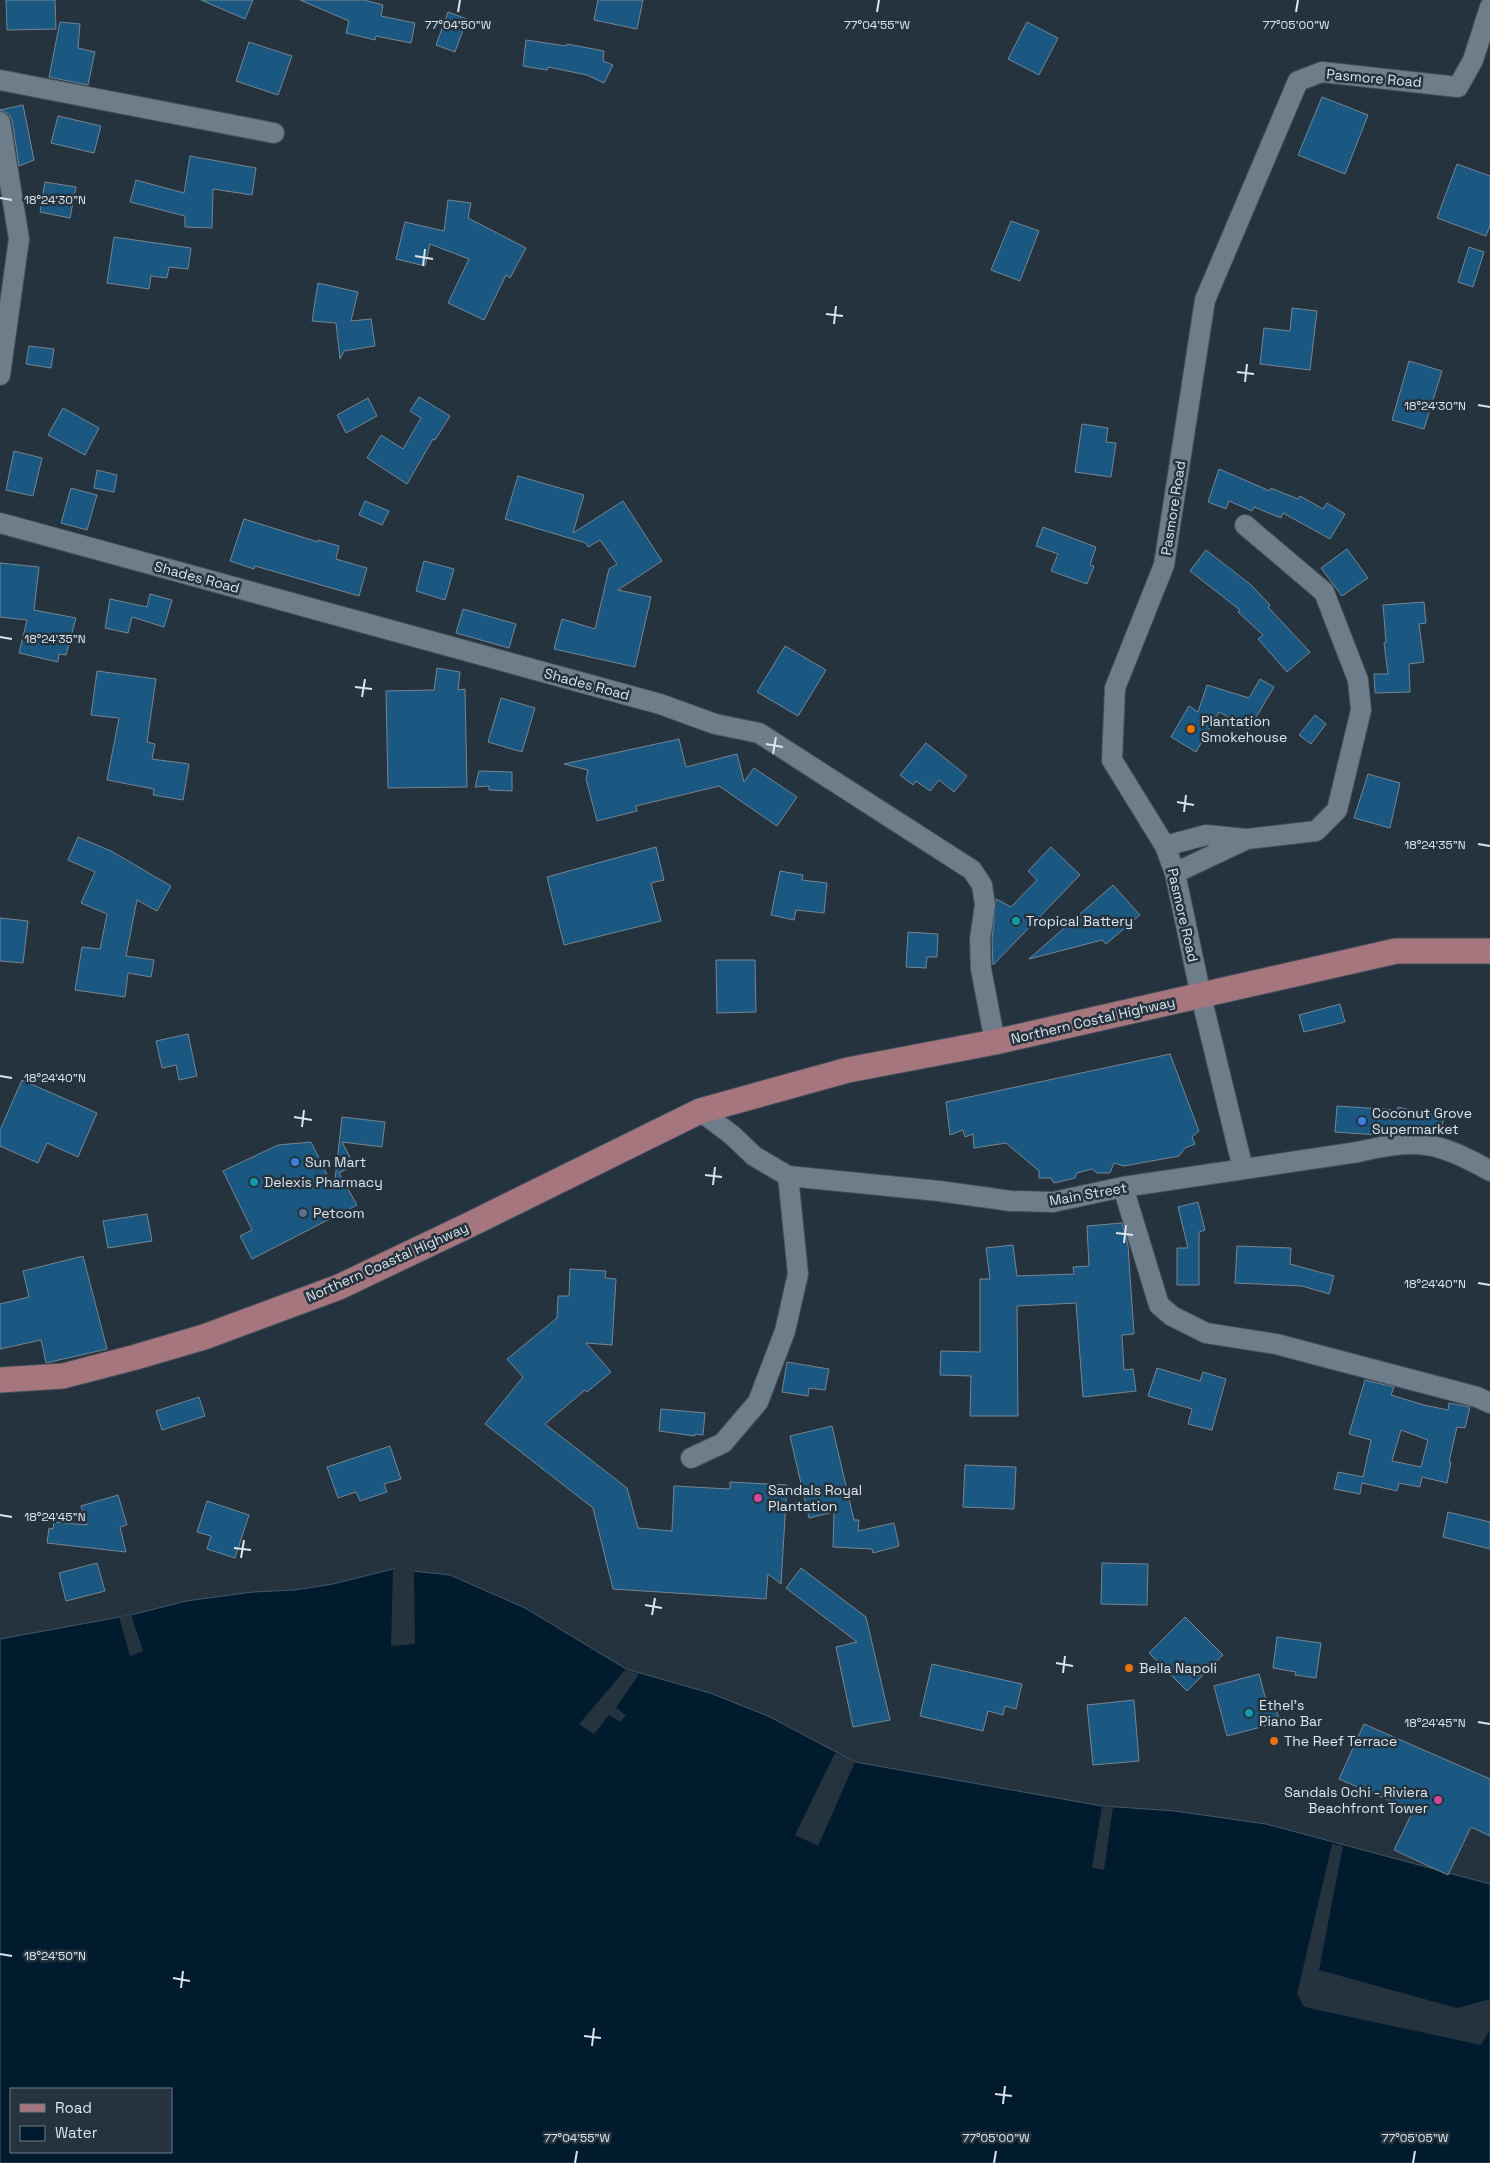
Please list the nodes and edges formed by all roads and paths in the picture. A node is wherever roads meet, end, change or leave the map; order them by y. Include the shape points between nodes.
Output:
1 (1490, 7) edge
2 (0, 80) edge
3 (0, 122) edge
4 (274, 133) dead end
5 (7, 204) edge
6 (0, 375) edge
7 (0, 523) edge
8 (1245, 525) dead end
9 (1247, 839) junction
10 (1165, 846) junction
11 (1175, 873) junction
12 (1490, 951) edge
13 (1201, 996) junction
14 (995, 1042) junction
15 (700, 1111) junction
16 (1243, 1169) junction
17 (1490, 1172) edge
18 (788, 1176) junction
19 (1123, 1188) junction
20 (0, 1380) edge
21 (1490, 1403) edge
22 (691, 1458) dead end

1 - 10 street, Pasmore Road via 1473,60 1458,87 1322,72 1298,81 1205,300 1164,565 1115,688 1112,760
2 - 4 street
3 - 5 street
5 - 6 street via 19,239
7 - 14 street, Shades Road via 660,704 715,724 759,733 972,870 982,885 985,905 980,939 981,969
8 - 9 street via 1324,592 1358,680 1362,710 1337,810 1316,831
9 - 10 street via 1206,835
9 - 11 street
10 - 11 street, Pasmore Road
11 - 13 street, Pasmore Road
12 - 13 main road, Northern Costal Highway via 1396,951
13 - 14 main road, Northern Costal Highway
13 - 16 street, Pasmore Road
14 - 15 main road, Northern Costal Highway via 848,1070
15 - 18 street, Main Street via 754,1156
15 - 20 main road, Northern Coastal Highway via 339,1287 204,1337 136,1357 64,1376
16 - 17 street, Main Street via 1358,1152 1395,1143 1436,1145
16 - 19 street, Main Street
18 - 19 street, Main Street via 1011,1201 1053,1202
18 - 22 street via 798,1274 784,1331 758,1402 722,1444
19 - 21 street via 1159,1305 1172,1316 1206,1333 1276,1344

